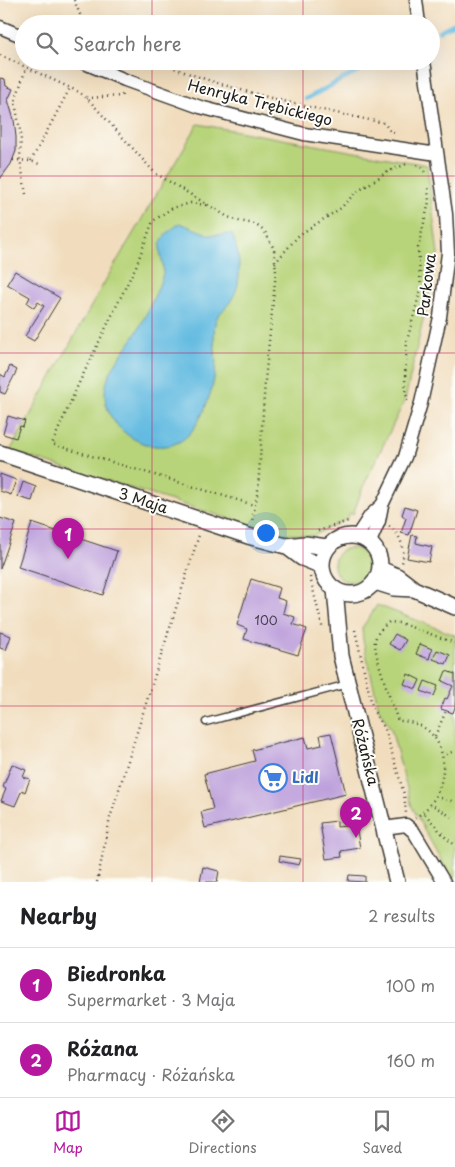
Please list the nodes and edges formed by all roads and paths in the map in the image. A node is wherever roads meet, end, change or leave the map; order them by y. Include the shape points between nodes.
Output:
1 (74, 0) edge
2 (416, 0) edge
3 (80, 15) edge
4 (418, 15) edge
5 (0, 27) edge
6 (15, 34) edge
7 (0, 55) edge
8 (15, 62) edge
9 (25, 70) edge
10 (32, 70) edge
11 (102, 70) edge
12 (181, 70) edge
13 (425, 70) edge
14 (135, 84) junction
15 (70, 88) junction
16 (87, 98) junction
17 (398, 134) dead end
18 (437, 154) junction
19 (20, 159) junction
20 (13, 160) dead end
21 (31, 161) junction
22 (42, 165) dead end
23 (427, 176) dead end
24 (428, 184) dead end
25 (26, 194) dead end
26 (209, 205) junction
27 (275, 263) junction
28 (408, 409) dead end
29 (0, 453) edge
30 (254, 505) junction
31 (358, 518) dead end
32 (386, 524) dead end
33 (314, 532) dead end
34 (199, 536) dead end
35 (248, 536) junction
36 (364, 539) junction
37 (286, 546) junction
38 (327, 547) junction
39 (315, 570) junction
40 (400, 570) dead end
41 (377, 576) junction
42 (342, 592) junction
43 (455, 606) edge
44 (355, 630) dead end
45 (324, 632) dead end
46 (455, 643) edge
47 (348, 684) junction
48 (446, 712) dead end
49 (206, 722) dead end
50 (435, 736) junction
51 (455, 751) edge
52 (446, 754) junction
53 (448, 760) dead end
54 (445, 791) dead end
55 (441, 798) junction
56 (455, 802) edge
57 (434, 806) junction
58 (424, 814) junction
59 (455, 818) edge
60 (406, 822) junction
61 (384, 828) junction
62 (455, 845) edge
63 (97, 882) edge
64 (397, 882) edge
65 (444, 882) edge

1 - 3 path
2 - 4 street
5 - 6 street
7 - 8 path
9 - 19 path via 15,102 21,136
10 - 15 path
11 - 14 street, Henryka Trębickiego
12 - 17 path via 297,105 384,123 391,132
13 - 18 street, Parkowa
14 - 16 path via 121,96
14 - 18 street, Henryka Trębickiego via 200,107 304,134
15 - 16 path
15 - 21 path
16 - 26 path via 155,173
18 - 36 street, Parkowa via 448,253 440,317 405,457 382,505 379,521
19 - 20 path
19 - 21 path
19 - 25 path
21 - 22 path
23 - 27 path via 423,168 415,164 387,172 299,235
24 - 28 path via 429,202 418,248 421,288 407,341 405,378
26 - 27 path via 239,221 255,224 265,232 274,249
26 - 30 path via 191,203 172,208 153,221 136,266 52,444
27 - 30 path via 258,490
29 - 35 street, 3 Maja
30 - 35 path
31 - 33 path
32 - 40 path via 396,532 402,548 404,556
34 - 63 path via 110,818
35 - 37 street, 3 Maja
36 - 38 street via 341,537
36 - 41 street via 377,550 380,559
37 - 38 street, 3 Maja
37 - 39 street, 3 Maja
38 - 39 street
39 - 42 street
39 - 45 path
41 - 42 street via 363,591
41 - 43 street via 397,576 414,589
42 - 47 street, Różańska via 338,621 341,656
44 - 60 path via 373,710 385,728 404,794
46 - 50 path via 389,622 375,641 398,721 415,723
47 - 49 lane
47 - 61 street, Różańska
48 - 50 path
50 - 52 path
51 - 52 path
52 - 53 path
54 - 55 path
55 - 56 path
55 - 57 path
57 - 58 path
57 - 59 path
58 - 60 path
58 - 62 path
60 - 61 street
60 - 65 street
61 - 64 street, Różańska

